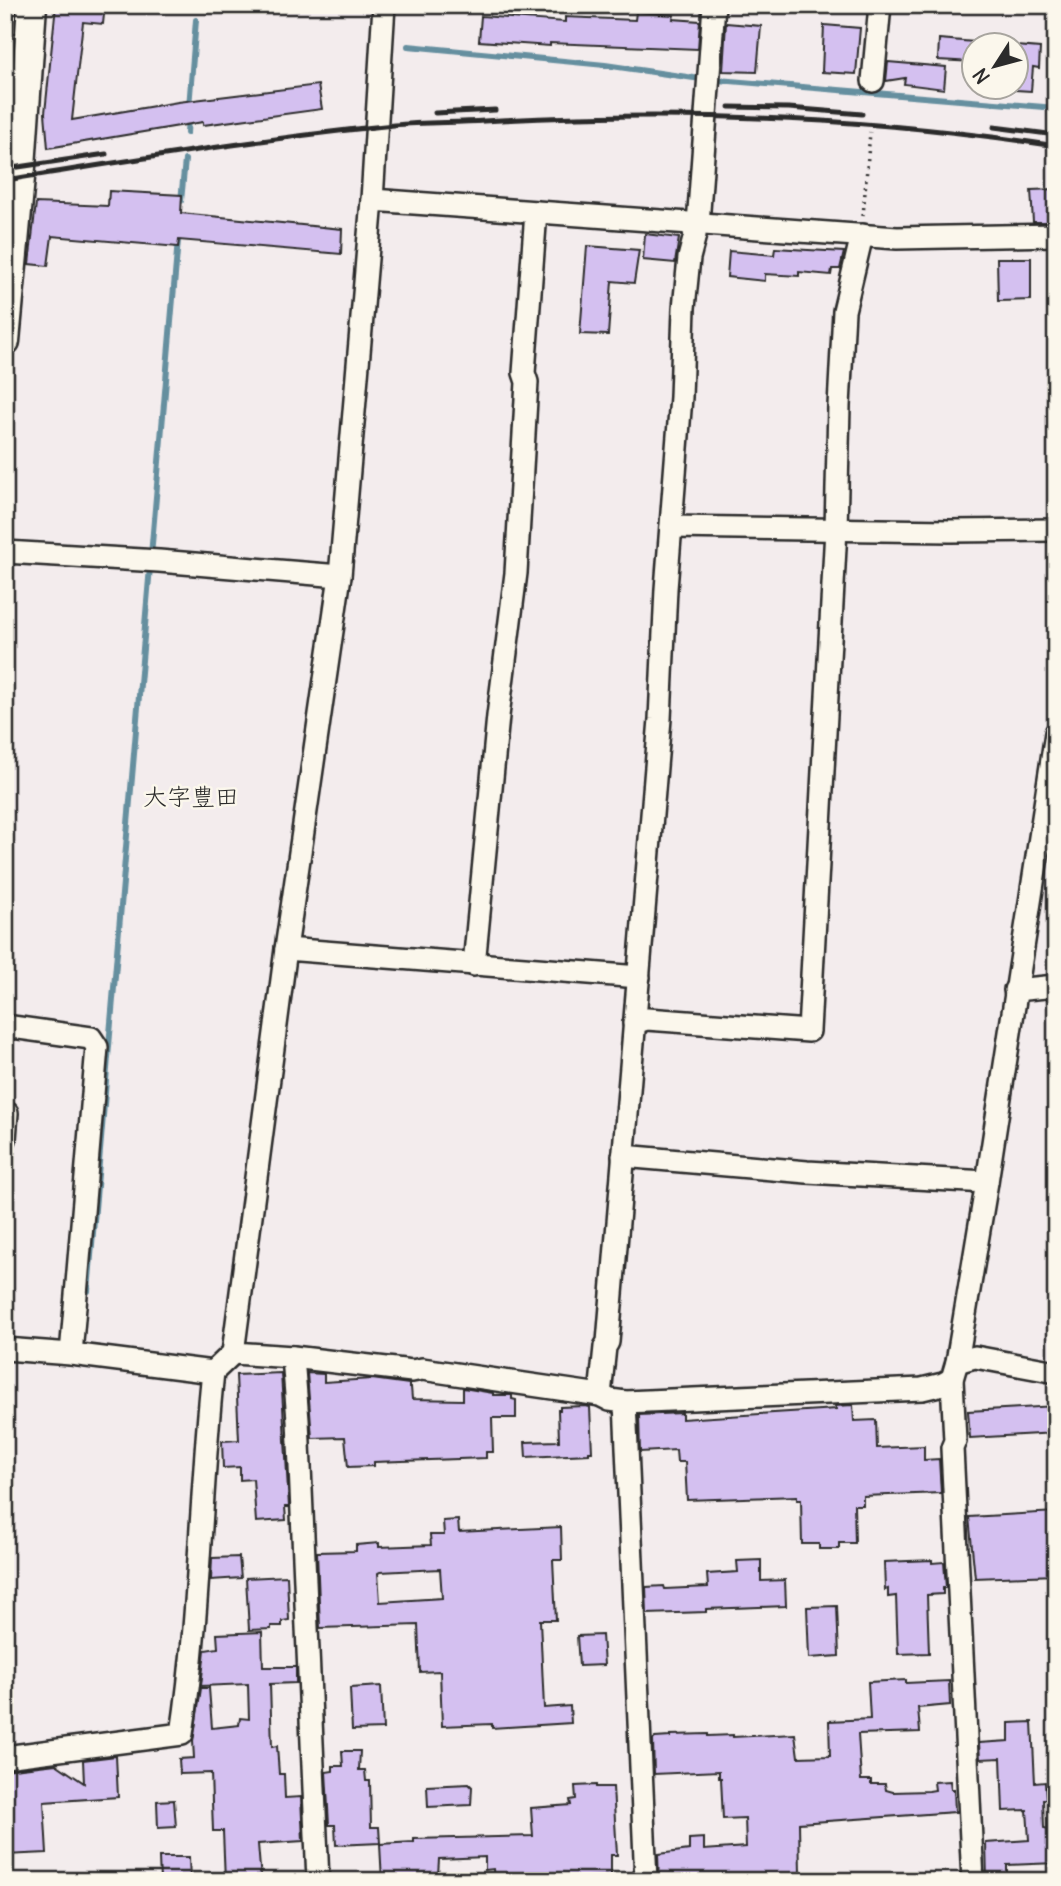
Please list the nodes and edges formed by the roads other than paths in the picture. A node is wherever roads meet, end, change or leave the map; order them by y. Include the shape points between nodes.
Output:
1 (32, 5) edge
2 (384, 5) edge
3 (714, 5) edge
4 (880, 5) edge
5 (873, 81) dead end
6 (372, 200) junction
7 (536, 212) junction
8 (695, 224) junction
9 (862, 235) junction
10 (1056, 235) edge
11 (5, 341) edge
12 (671, 527) junction
13 (836, 529) junction
14 (1056, 530) edge
15 (5, 552) edge
16 (340, 576) junction
17 (1056, 733) edge
18 (286, 949) junction
19 (474, 965) junction
20 (639, 977) junction
21 (1056, 986) edge
22 (1016, 990) junction
23 (634, 1023) junction
24 (5, 1026) edge
25 (5, 1113) edge
26 (5, 1139) edge
27 (623, 1156) junction
28 (987, 1182) junction
29 (5, 1349) edge
30 (233, 1353) junction
31 (71, 1354) junction
32 (293, 1357) junction
33 (213, 1371) junction
34 (954, 1371) junction
35 (1056, 1372) edge
36 (600, 1395) junction
37 (625, 1402) junction
38 (5, 1757) edge
39 (318, 1881) edge
40 (646, 1881) edge
41 (973, 1881) edge

1 - 11 street
2 - 6 street
3 - 8 street
4 - 5 street
6 - 7 street
6 - 16 street
7 - 8 street
7 - 19 street via 516,573
8 - 9 street
8 - 12 street via 684,308
9 - 10 street
9 - 13 street via 844,311
12 - 13 street
12 - 20 street
13 - 14 street
13 - 23 street via 809,1031 647,1019
15 - 16 street
16 - 18 street
17 - 22 street
18 - 19 street
18 - 30 street
19 - 20 street
20 - 23 street
21 - 22 street
22 - 28 street
23 - 27 street
24 - 31 street via 91,1038 97,1047
25 - 26 street
27 - 28 street
27 - 36 street
28 - 34 street
29 - 31 street
30 - 32 street
30 - 33 street
31 - 33 street
32 - 36 street via 422,1369
32 - 39 street
33 - 38 street via 190,1686 182,1734
34 - 35 street via 975,1357
34 - 37 street via 943,1384 922,1389
34 - 41 street via 952,1448
36 - 37 street
37 - 40 street

